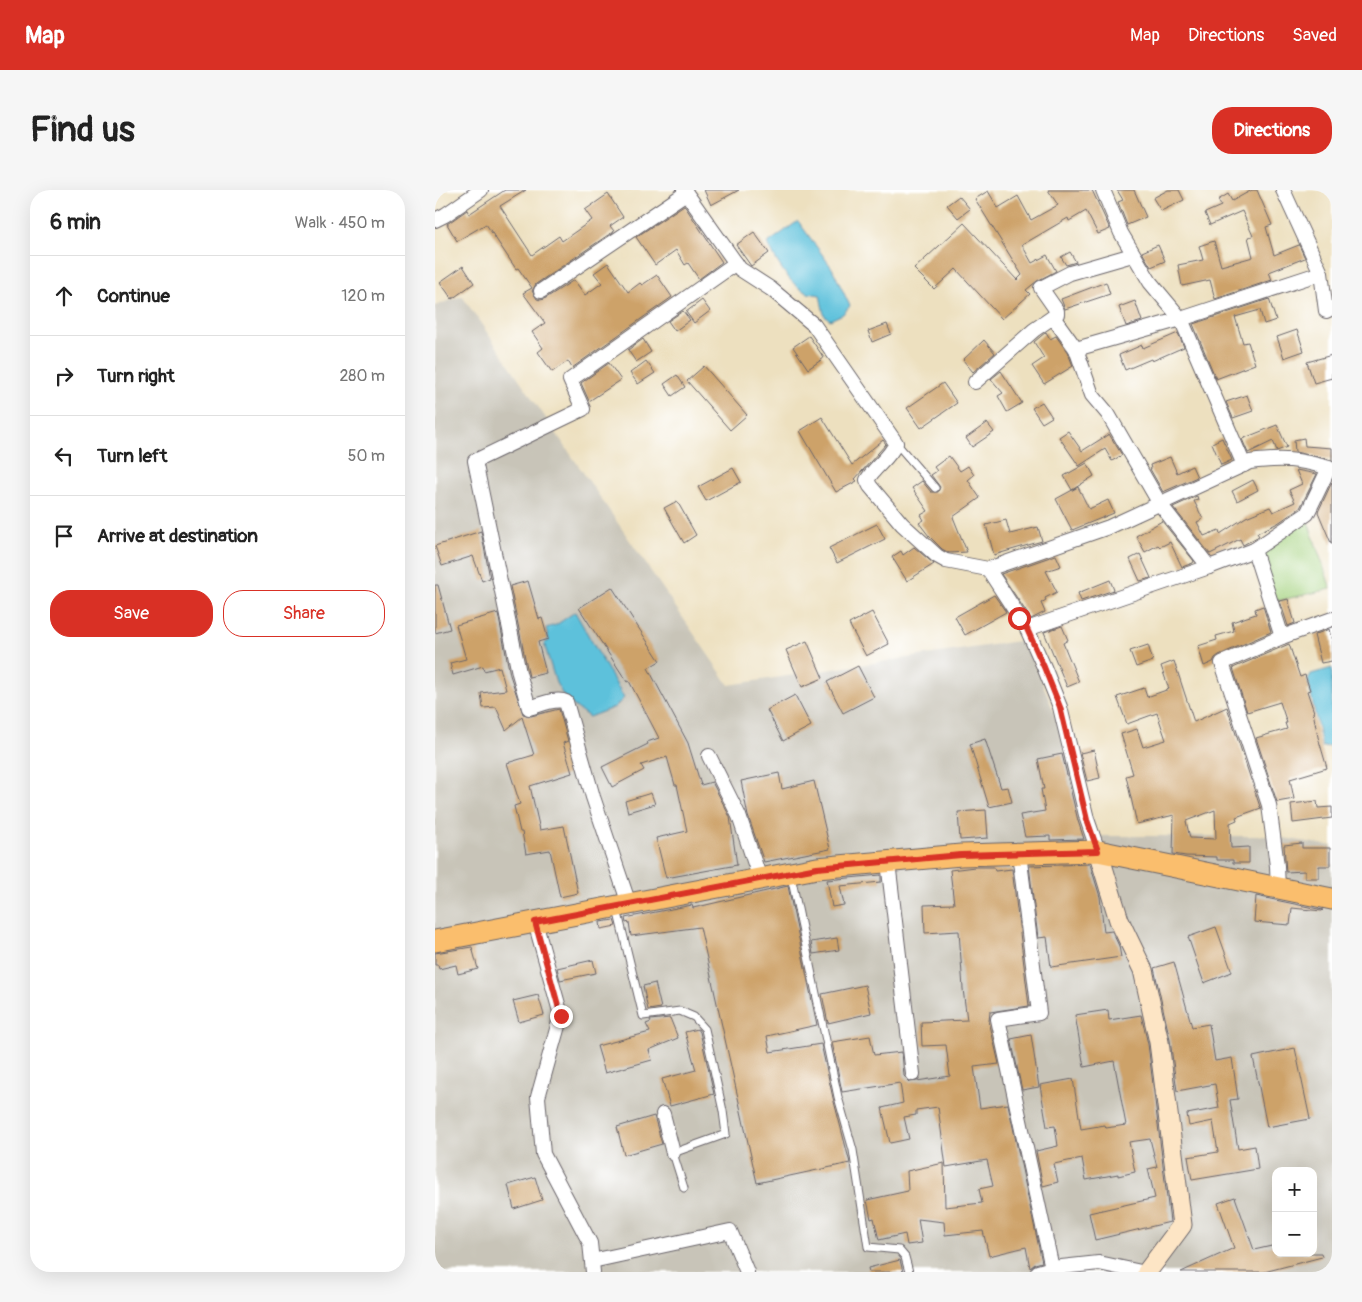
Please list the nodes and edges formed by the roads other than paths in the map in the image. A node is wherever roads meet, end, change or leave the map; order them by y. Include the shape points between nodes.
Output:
1 (481, 190) edge
2 (1103, 190) edge
3 (1283, 190) edge
4 (685, 191) edge
5 (435, 220) edge
6 (1129, 256) dead end
7 (735, 263) junction
8 (1321, 273) junction
9 (541, 291) dead end
10 (1332, 308) edge
11 (1053, 317) junction
12 (1181, 319) junction
13 (1076, 349) junction
14 (975, 382) dead end
15 (896, 443) junction
16 (1244, 465) junction
17 (1331, 468) edge
18 (935, 488) dead end
19 (1160, 504) junction
20 (1254, 550) junction
21 (1209, 567) junction
22 (988, 569) junction
23 (1332, 620) edge
24 (1027, 629) junction
25 (1282, 637) junction
26 (709, 756) dead end
27 (1098, 851) junction
28 (1019, 853) junction
29 (888, 862) junction
30 (790, 874) junction
31 (760, 879) junction
32 (1278, 889) junction
33 (1332, 899) edge
34 (623, 905) junction
35 (535, 922) junction
36 (435, 941) edge
37 (913, 1074) dead end
38 (663, 1114) dead end
39 (673, 1153) junction
40 (684, 1188) dead end
41 (593, 1266) edge
42 (1045, 1270) edge
43 (747, 1272) edge
44 (909, 1272) edge
45 (1141, 1272) edge
46 (1147, 1272) edge

1 - 5 street
2 - 12 street via 1121,234 1150,282
3 - 8 street
4 - 7 street
4 - 9 street
6 - 11 street via 1071,273 1041,288 1057,311
7 - 15 street via 814,325
7 - 34 street via 570,380 583,409 475,462 529,708 556,700 566,702
8 - 10 street via 1326,311
8 - 12 street
11 - 13 street
11 - 14 street
12 - 13 street
12 - 16 street
13 - 19 street via 1092,395 1108,414
15 - 18 lane
15 - 22 street via 892,453 870,475 867,480 870,486 902,524 937,556 946,561
16 - 17 street via 1275,459 1304,460
16 - 19 street
17 - 20 street via 1307,514
19 - 21 street
19 - 22 street via 1109,527
20 - 21 street
20 - 25 street
21 - 24 street
22 - 24 street
23 - 25 street
24 - 27 street via 1060,707 1087,820
25 - 32 street via 1222,663 1269,805
26 - 31 street via 739,816
27 - 28 main road
27 - 32 main road
27 - 46 street via 1119,920 1143,970 1159,1042 1182,1225
28 - 29 main road
28 - 42 street via 1039,1013 999,1019
29 - 30 main road via 817,868
29 - 37 street
30 - 31 main road
30 - 44 lane via 838,1097 853,1150 868,1247 899,1250 905,1257
31 - 34 main road
32 - 33 main road
34 - 35 main road
34 - 39 lane via 643,1016 680,1011 694,1017 705,1029 723,1112 726,1134
35 - 36 main road
35 - 41 street via 561,1016 538,1098 543,1154 590,1243
38 - 39 street
39 - 40 lane
41 - 43 street via 730,1231
42 - 45 street via 1099,1263

